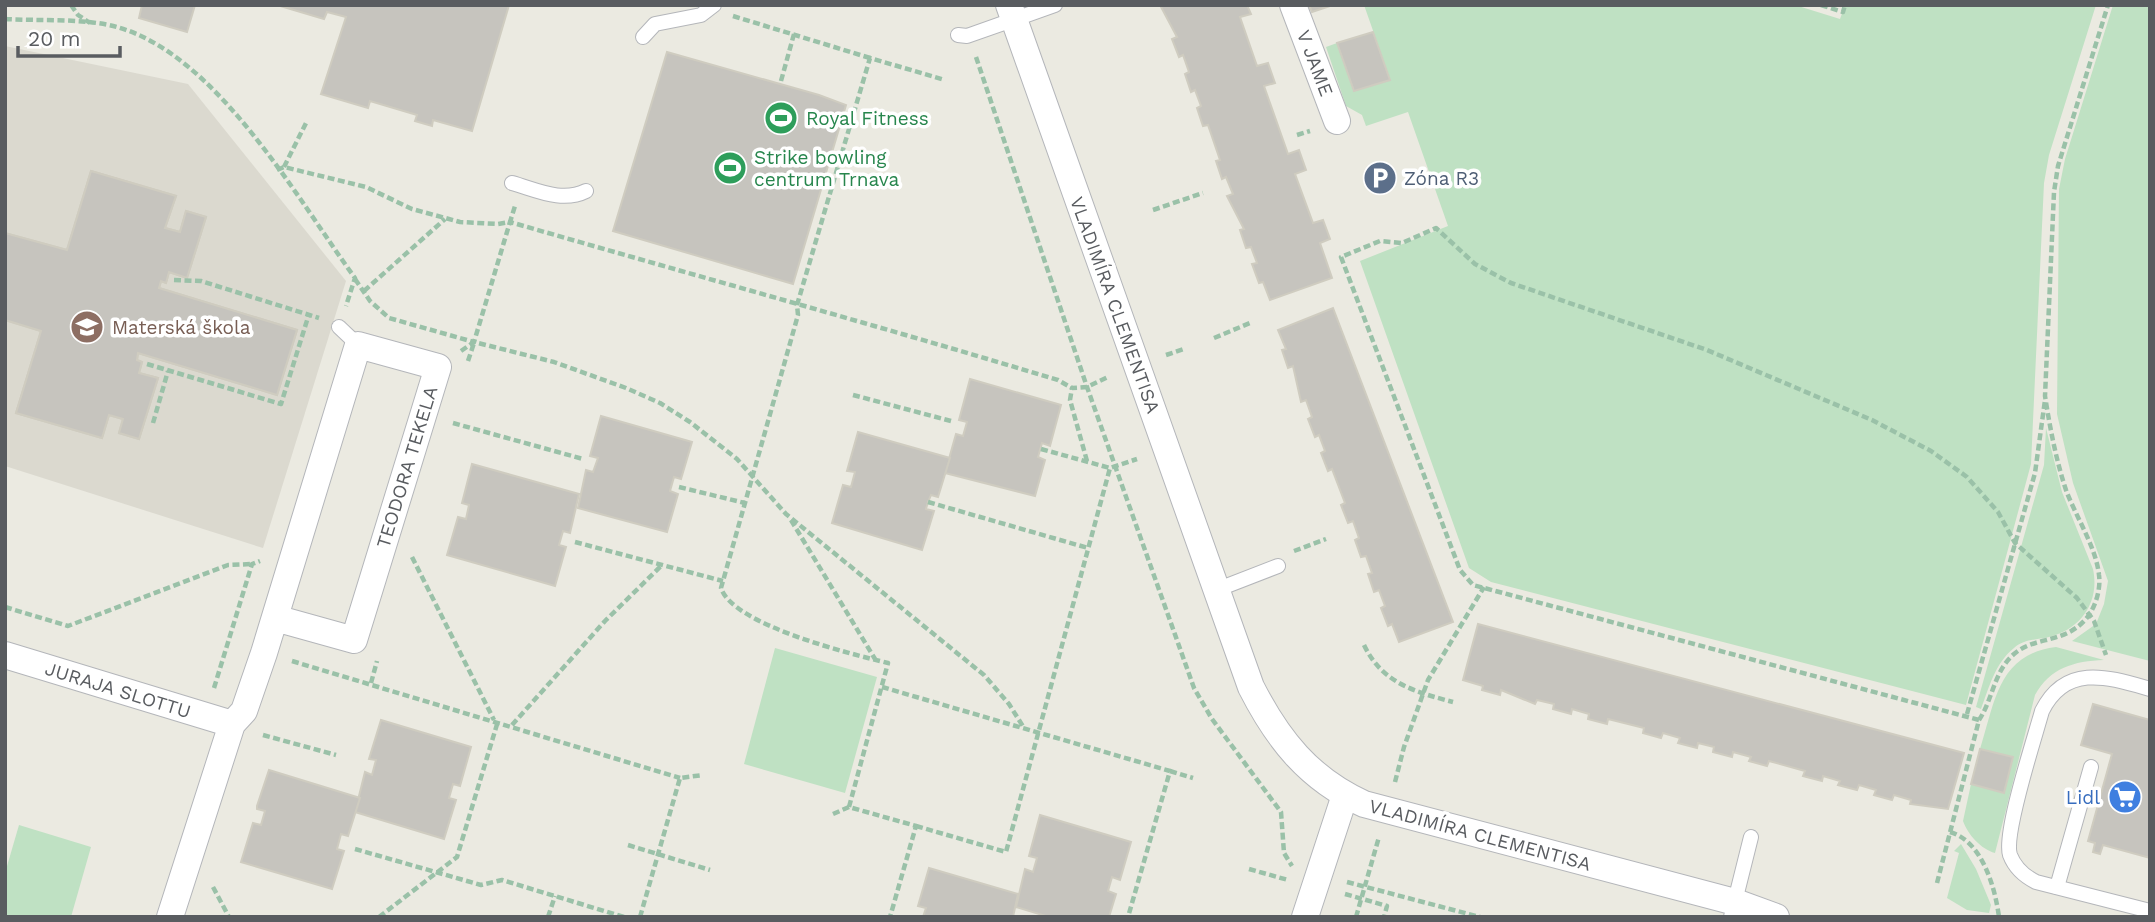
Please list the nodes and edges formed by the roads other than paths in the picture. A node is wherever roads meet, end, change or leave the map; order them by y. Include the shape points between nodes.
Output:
1 (1055, 5) edge
2 (1293, 5) edge
3 (714, 6) edge
4 (1011, 13) edge
5 (958, 35) dead end
6 (643, 37) dead end
7 (1337, 121) dead end
8 (512, 183) dead end
9 (586, 191) dead end
10 (339, 327) road end
11 (358, 345) junction
12 (1278, 566) dead end
13 (1216, 590) junction
14 (275, 618) junction
15 (7, 662) edge
16 (2150, 689) edge
17 (243, 729) junction
18 (2091, 767) dead end
19 (1345, 795) junction
20 (1751, 837) dead end
21 (2057, 887) junction
22 (1733, 909) edge
23 (2143, 912) edge
24 (170, 917) edge
25 (1305, 917) edge
26 (1776, 917) edge

1 - 4 lane
2 - 7 street, V JAME
3 - 6 lane via 701,15 655,24
4 - 5 lane via 967,36
4 - 13 street, VLADIMÍRA CLEMENTISA
8 - 9 lane via 558,196 573,197
10 - 11 lane
11 - 14 street
11 - 14 street, TEODORA TEKELA via 438,367 354,640
12 - 13 lane
13 - 19 street, VLADIMÍRA CLEMENTISA via 1267,719 1300,762
14 - 17 street via 244,711
15 - 17 street, JURAJA SLOTTU
16 - 21 lane via 2106,677 2074,679 2050,695 2042,710 2008,841 2010,854 2024,876
17 - 24 street
18 - 21 lane
19 - 22 street, VLADIMÍRA CLEMENTISA via 1386,811
19 - 25 street
20 - 22 lane
21 - 23 lane
22 - 26 street, VLADIMÍRA CLEMENTISA

